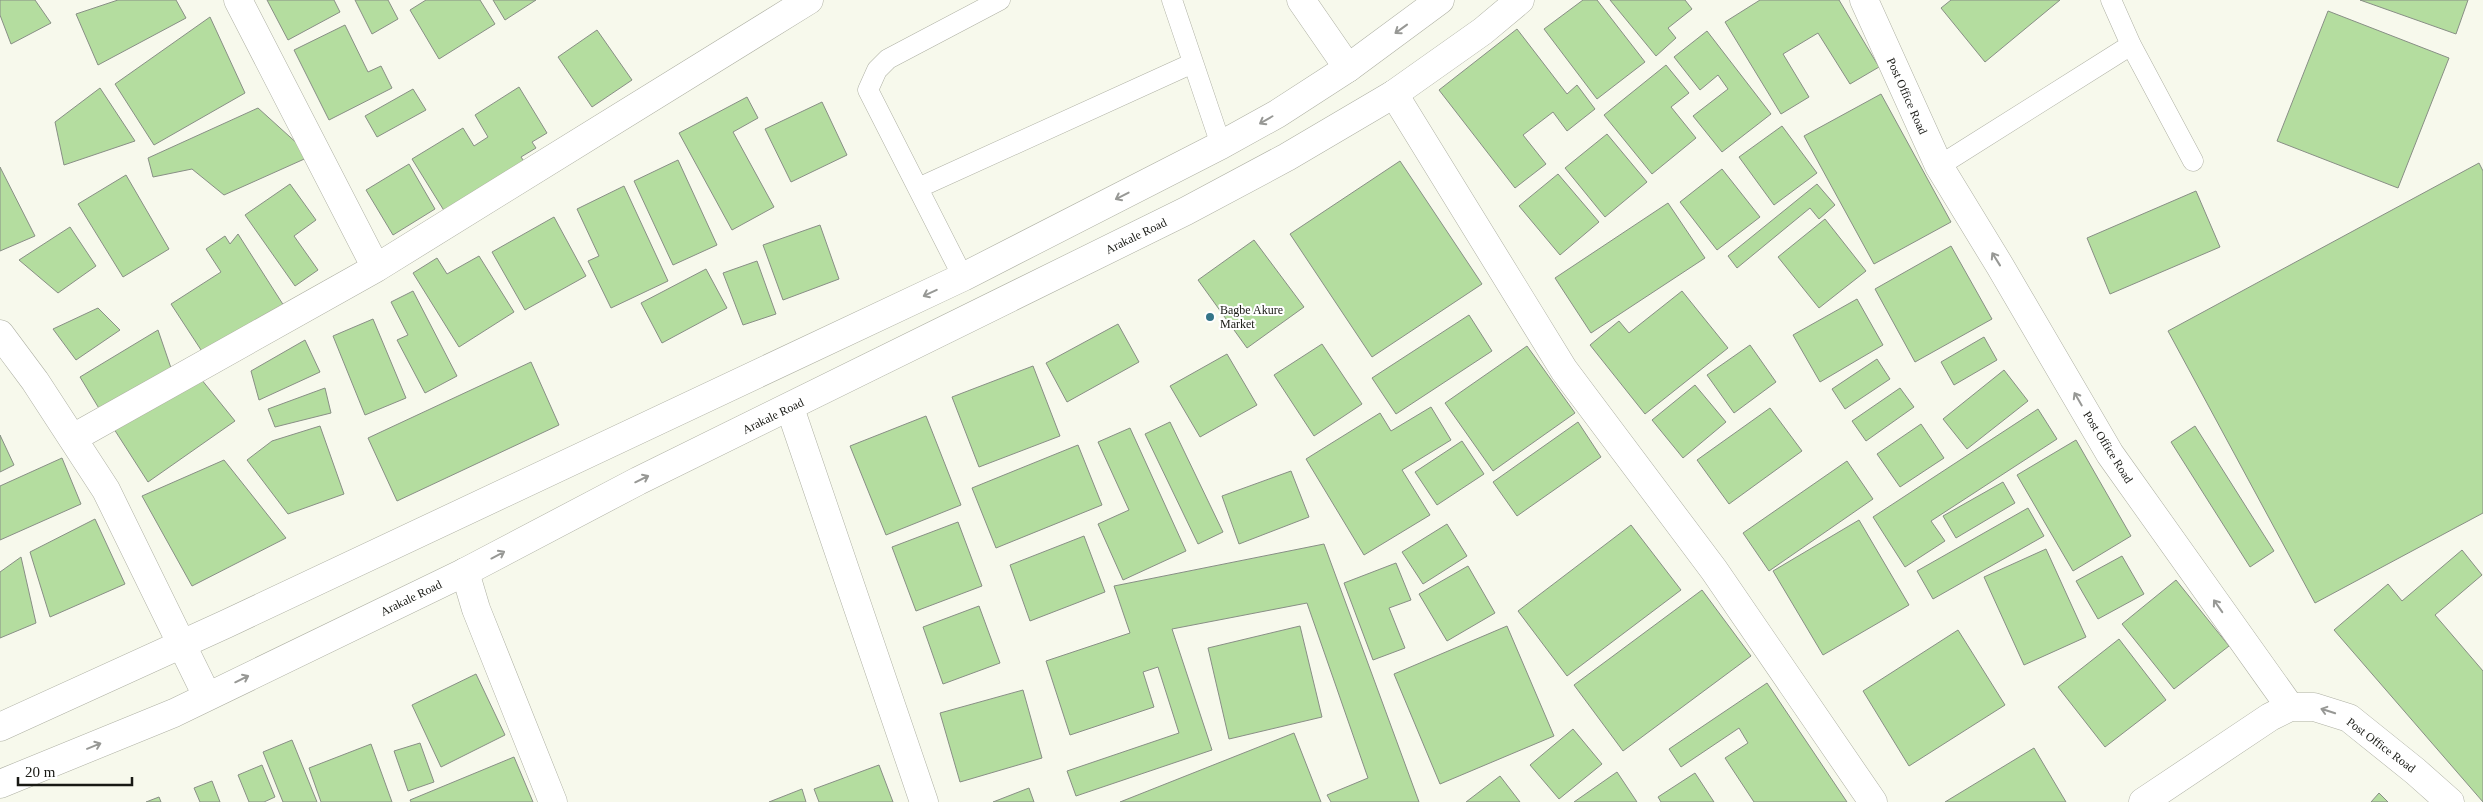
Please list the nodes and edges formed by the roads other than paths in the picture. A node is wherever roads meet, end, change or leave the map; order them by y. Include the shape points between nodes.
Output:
1 (238, 0) edge
2 (809, 0) edge
3 (1000, 0) edge
4 (1172, 0) edge
5 (1301, 0) edge
6 (1440, 0) edge
7 (1520, 0) edge
8 (1864, 0) edge
9 (2111, 0) edge
10 (2131, 45) junction
11 (1193, 63) junction
12 (1348, 68) junction
13 (1394, 94) junction
14 (1221, 145) junction
15 (2193, 161) dead end
16 (1939, 166) junction
17 (918, 188) junction
18 (376, 268) junction
19 (963, 277) junction
20 (0, 334) edge
21 (790, 408) junction
22 (73, 438) junction
23 (465, 572) junction
24 (182, 644) junction
25 (207, 696) junction
26 (2290, 707) junction
27 (0, 727) edge
28 (0, 784) edge
29 (553, 802) edge
30 (924, 802) edge
31 (1873, 802) edge
32 (2143, 802) edge
33 (2450, 802) edge

1 - 18 street
2 - 18 street
3 - 17 lane via 888,59 877,70 868,90
4 - 11 lane
5 - 12 street
6 -> 12 street
7 - 13 street, Arakale Road
8 - 16 street, Post Office Road
9 - 10 lane
10 - 15 lane
10 - 16 lane
11 - 14 lane
11 - 17 lane
12 -> 14 street via 1277,114
13 - 21 street, Arakale Road via 1186,211
13 - 31 street via 1564,370 1714,570
14 -> 19 street
26 -> 16 street, Post Office Road via 2110,454
17 - 19 lane
18 - 22 street
19 -> 24 street
20 - 22 street
23 -> 21 street, Arakale Road via 638,481
21 - 30 street
22 - 24 street via 106,490
25 -> 23 street, Arakale Road
23 - 29 street via 476,609
24 - 25 street
24 - 27 street
28 -> 25 street, Arakale Road via 174,713
26 - 32 street via 2270,716
33 -> 26 street, Post Office Road via 2349,718 2314,706

